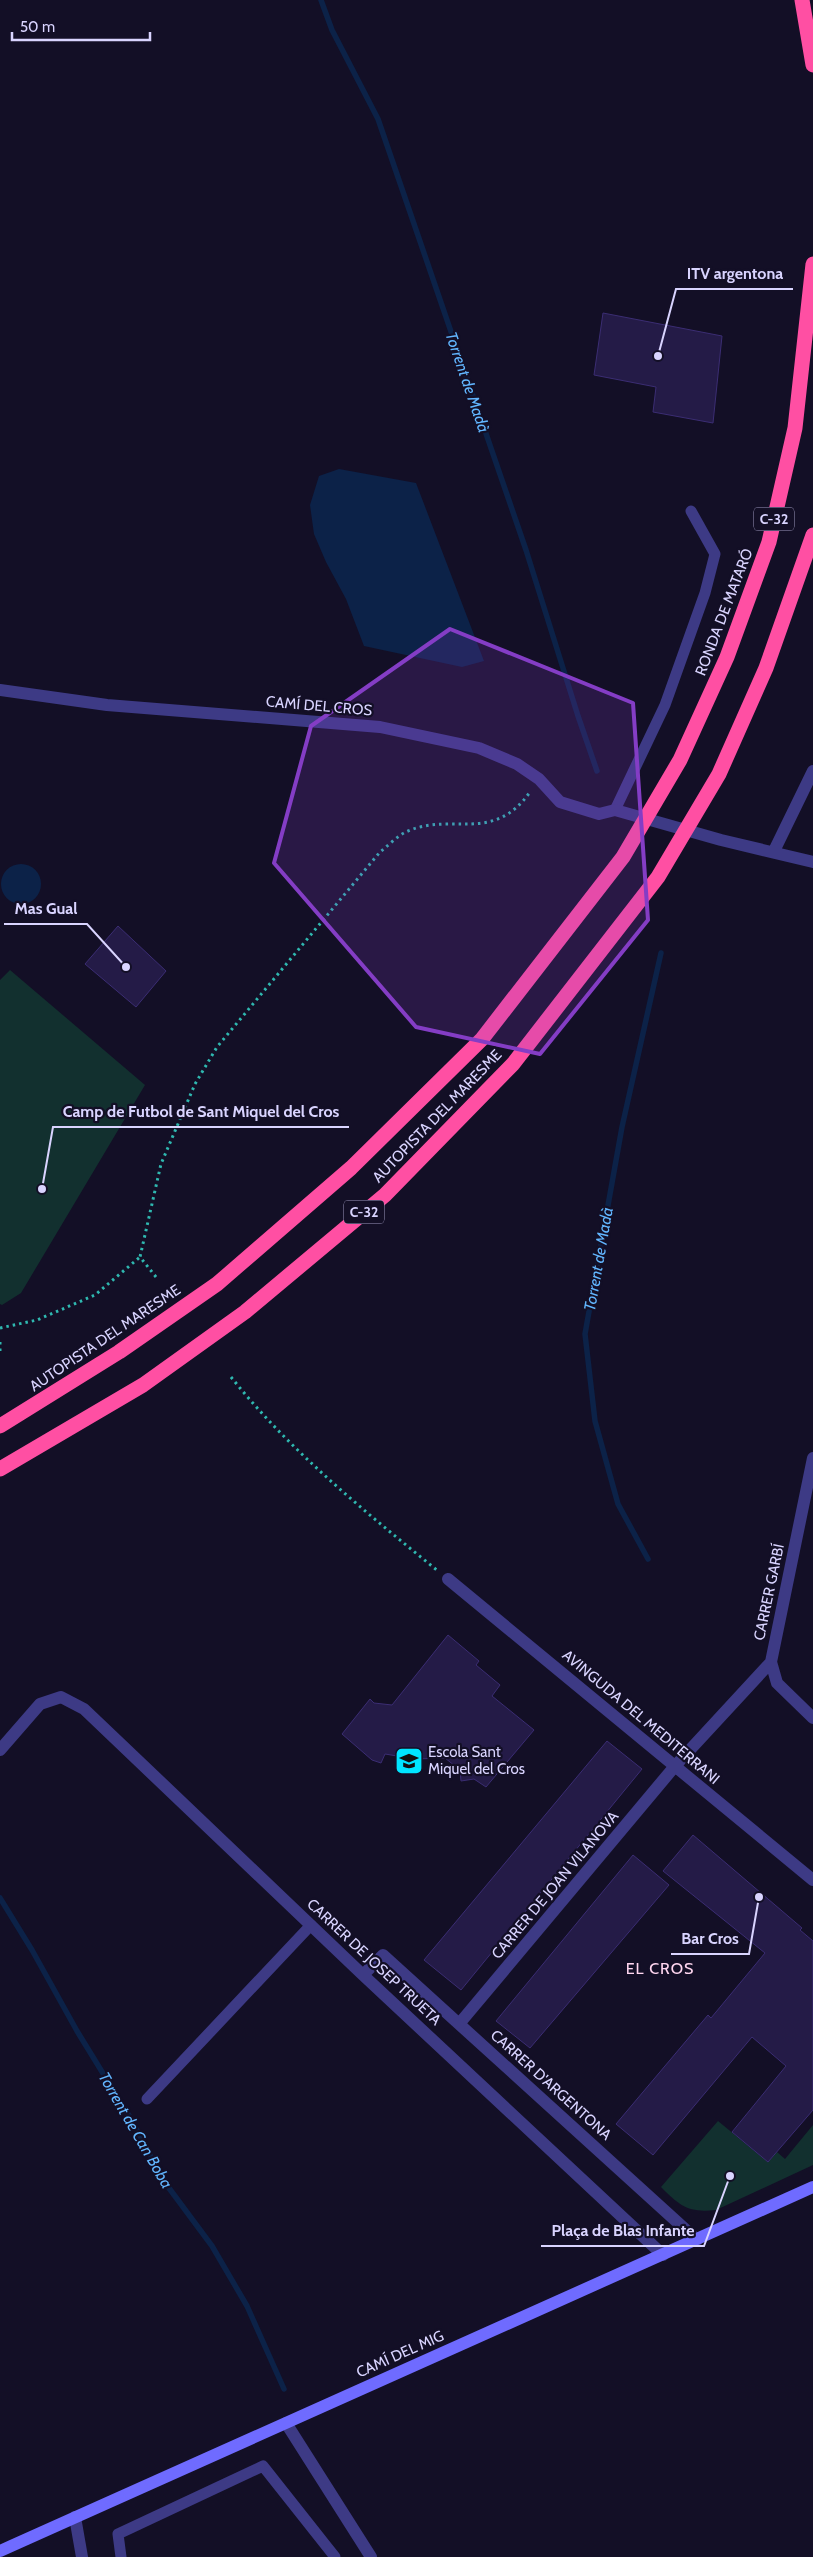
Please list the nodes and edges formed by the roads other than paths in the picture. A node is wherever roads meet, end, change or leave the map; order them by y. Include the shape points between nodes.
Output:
1 (802, 0) edge
2 (813, 65) edge
3 (813, 264) edge
4 (691, 511) dead end
5 (813, 535) edge
6 (0, 690) edge
7 (680, 760) joint
8 (813, 771) edge
9 (615, 810) junction
10 (774, 851) junction
11 (813, 862) edge
12 (0, 1426) edge
13 (813, 1458) edge
14 (0, 1469) edge
15 (448, 1579) road end
16 (771, 1662) junction
17 (813, 1718) edge
18 (0, 1750) edge
19 (675, 1766) junction
20 (813, 1880) edge
21 (311, 1925) junction
22 (363, 1976) junction
23 (460, 2024) junction
24 (147, 2099) dead end
25 (813, 2187) edge
26 (697, 2240) junction
27 (662, 2255) junction
28 (286, 2423) junction
29 (75, 2518) junction
30 (0, 2551) edge
31 (82, 2557) edge
32 (121, 2557) edge
33 (335, 2557) edge
34 (371, 2557) edge

1 - 2 highway
3 - 7 highway, RONDA DE MATARÓ / C-32 via 796,428 769,542 728,657
4 - 9 lane via 715,554 665,705
5 - 14 highway, AUTOPISTA DEL MARESME / C-32 via 766,668 719,774 658,877 513,1064 385,1195 245,1312 143,1385
6 - 9 street, CAMÍ DEL CROS via 107,705 380,727 479,748 518,764 539,779 560,802 599,814
7 - 12 highway, AUTOPISTA DEL MARESME / C-32 via 623,858 482,1039 351,1168 216,1284 119,1352
8 - 10 street
9 - 10 street, CAMÍ DEL CROS via 721,840
10 - 11 street, CAMÍ DEL CROS
13 - 16 street, CARRER GARBÍ
15 - 19 street, AVINGUDA DEL MEDITERRANI
16 - 17 street, CARRER GARBÍ via 777,1683
16 - 19 street, CARRER DE JOAN VILANOVA
18 - 21 street, CARRER DE JOSEP TRUETA via 40,1704 61,1697 84,1709
19 - 20 street, AVINGUDA DEL MEDITERRANI
19 - 23 street, CARRER DE JOAN VILANOVA
21 - 22 street, CARRER DE JOSEP TRUETA
21 - 24 lane
22 - 23 street, CARRER D'ARGENTONA via 383,1954
22 - 27 street, CARRER DE JOSEP TRUETA
23 - 26 street, CARRER D'ARGENTONA
25 - 26 street, CAMÍ DEL MIG
26 - 27 street, CAMÍ DEL MIG
27 - 28 street, CAMÍ DEL MIG
28 - 29 street, CAMÍ DEL MIG
28 - 34 street
29 - 30 street, CAMÍ DEL MIG
29 - 31 street
32 - 33 lane via 118,2534 263,2466

